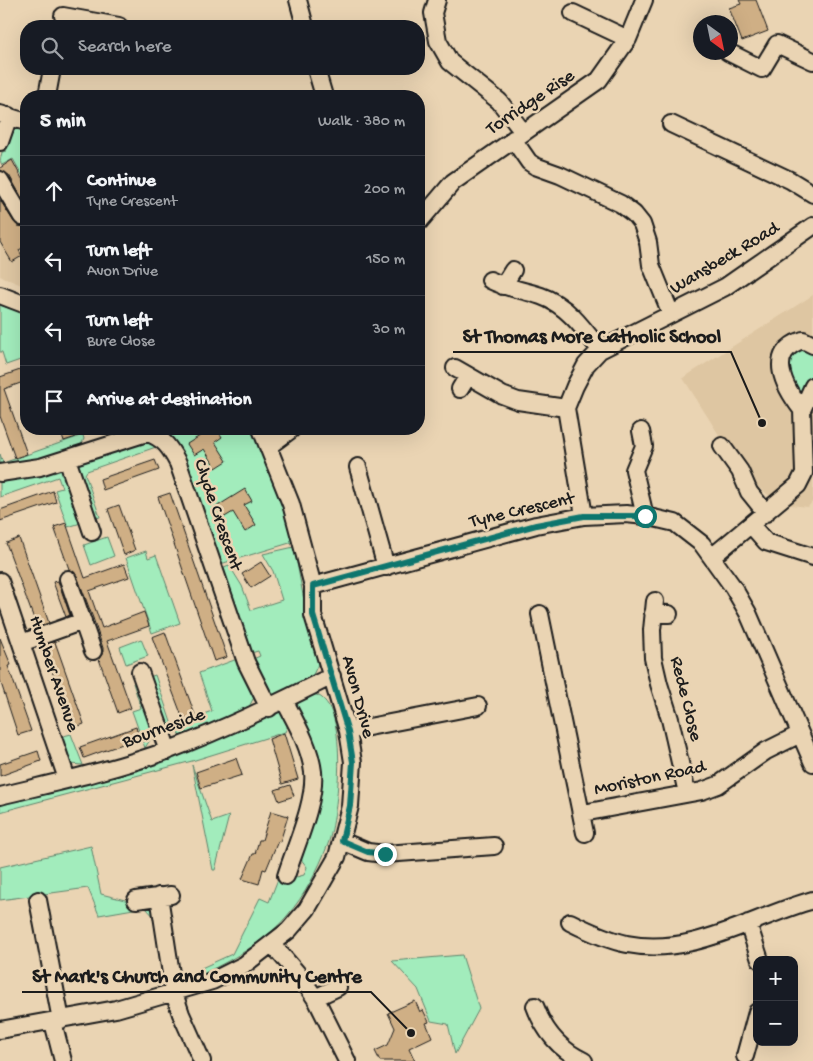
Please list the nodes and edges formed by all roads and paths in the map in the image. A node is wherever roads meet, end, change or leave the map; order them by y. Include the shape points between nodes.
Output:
1 (298, 0) edge
2 (437, 0) edge
3 (644, 0) edge
4 (573, 13) dead end
5 (64, 14) edge
6 (92, 20) edge
7 (303, 20) edge
8 (628, 39) junction
9 (738, 57) edge
10 (813, 61) edge
11 (51, 75) edge
12 (318, 75) edge
13 (48, 90) edge
14 (322, 90) edge
15 (4, 115) edge
16 (20, 120) edge
17 (671, 124) dead end
18 (518, 136) junction
19 (0, 142) edge
20 (0, 180) edge
21 (813, 194) edge
22 (425, 212) edge
23 (20, 214) edge
24 (813, 226) edge
25 (513, 270) dead end
26 (0, 294) edge
27 (20, 302) edge
28 (671, 314) junction
29 (813, 344) edge
30 (600, 350) junction
31 (461, 378) dead end
32 (813, 386) edge
33 (566, 408) junction
34 (802, 410) junction
35 (641, 431) dead end
36 (141, 435) edge
37 (153, 435) edge
38 (263, 435) edge
39 (284, 435) edge
40 (269, 446) junction
41 (722, 446) dead end
42 (67, 459) junction
43 (358, 467) dead end
44 (0, 473) edge
45 (766, 513) junction
46 (584, 516) junction
47 (645, 516) junction
48 (752, 525) junction
49 (92, 532) dead end
50 (713, 556) junction
51 (813, 557) edge
52 (386, 567) junction
53 (68, 579) dead end
54 (0, 581) edge
55 (313, 586) junction
56 (659, 609) dead end
57 (540, 614) dead end
58 (83, 621) junction
59 (21, 643) junction
60 (93, 651) dead end
61 (140, 672) dead end
62 (332, 676) junction
63 (284, 700) junction
64 (478, 706) dead end
65 (269, 708) junction
66 (348, 732) junction
67 (800, 734) junction
68 (168, 751) junction
69 (813, 763) edge
70 (67, 779) junction
71 (687, 793) junction
72 (0, 796) edge
73 (583, 813) junction
74 (585, 833) dead end
75 (342, 841) junction
76 (494, 846) dead end
77 (286, 876) dead end
78 (38, 900) dead end
79 (136, 900) dead end
80 (813, 900) edge
81 (570, 922) dead end
82 (748, 923) junction
83 (272, 944) junction
84 (759, 956) edge
85 (338, 987) dead end
86 (174, 993) junction
87 (315, 998) junction
88 (535, 1006) dead end
89 (57, 1021) junction
90 (753, 1027) edge
91 (0, 1030) edge
92 (745, 1056) dead end
93 (63, 1061) edge
94 (202, 1061) edge
95 (347, 1061) edge
96 (584, 1061) edge

1 - 7 street
2 - 18 street via 433,13 438,41 450,62 499,101
3 - 8 street, Torridge Rise
4 - 8 street
5 - 6 street
8 - 18 street, Torridge Rise via 619,55 590,88
9 - 10 street via 762,69 777,44
11 - 13 street
12 - 14 street
15 - 16 street
15 - 19 street
17 - 21 street
18 - 22 street, Torridge Rise via 453,182
18 - 28 street via 529,162 621,204 634,214 642,224 650,265
20 - 23 street
24 - 28 street, Wansbeck Road via 725,287
25 - 30 street via 496,283 542,296 556,304 571,316
26 - 27 street
28 - 30 street, Wansbeck Road
29 - 34 street via 803,340 791,344 783,352 780,362 787,384
30 - 33 street, Wansbeck Road via 586,365
31 - 33 street via 518,401
32 - 34 street
33 - 46 street
34 - 45 street via 804,473 798,485
35 - 47 street via 644,446 634,470
36 - 42 street, Clyde Crescent
37 - 65 street, Clyde Crescent via 170,448 178,463 246,662
38 - 40 street, Avon Drive
39 - 40 street
40 - 55 street, Avon Drive via 291,504
41 - 45 street via 749,492
42 - 44 street, Clyde Crescent
42 - 49 street
43 - 52 street
45 - 48 street
46 - 47 street, Tyne Crescent
46 - 52 street, Tyne Crescent via 536,525
47 - 50 street, Tyne Crescent via 675,523
48 - 50 street
48 - 51 street via 766,542
50 - 67 street, Tyne Crescent via 748,613
52 - 55 street, Tyne Crescent
53 - 58 street
54 - 59 street, Humber Avenue
55 - 62 street, Avon Drive via 313,615
56 - 71 street, Rede Close via 653,658
57 - 73 street, Moriston Road via 538,636
58 - 59 street
58 - 60 street
59 - 70 street, Humber Avenue
61 - 68 street
62 - 63 street, Bourneside
62 - 66 street, Avon Drive
63 - 65 street, Bourneside
63 - 77 street via 307,747 313,772 312,793
64 - 66 street
65 - 68 street, Bourneside
66 - 75 street, Avon Drive via 353,762
67 - 69 street, Tyne Crescent
67 - 71 street, Moriston Road via 766,751 718,785
68 - 70 street, Bourneside
70 - 72 street, Bourneside
71 - 73 street, Moriston Road
73 - 74 street, Moriston Road
75 - 76 street via 368,852 385,854
75 - 83 street, Avon Drive via 328,875 307,909
78 - 89 street
79 - 86 street via 165,896
80 - 82 street
81 - 82 street via 597,927 627,944 655,947 715,937
82 - 84 street
83 - 86 street, Avon Drive via 244,965 212,981
83 - 87 street
85 - 87 street
86 - 89 street, Avon Drive
86 - 94 street
87 - 95 street
88 - 96 street via 540,1019 553,1029 560,1047
89 - 91 street, Avon Drive
89 - 93 street
90 - 92 street

